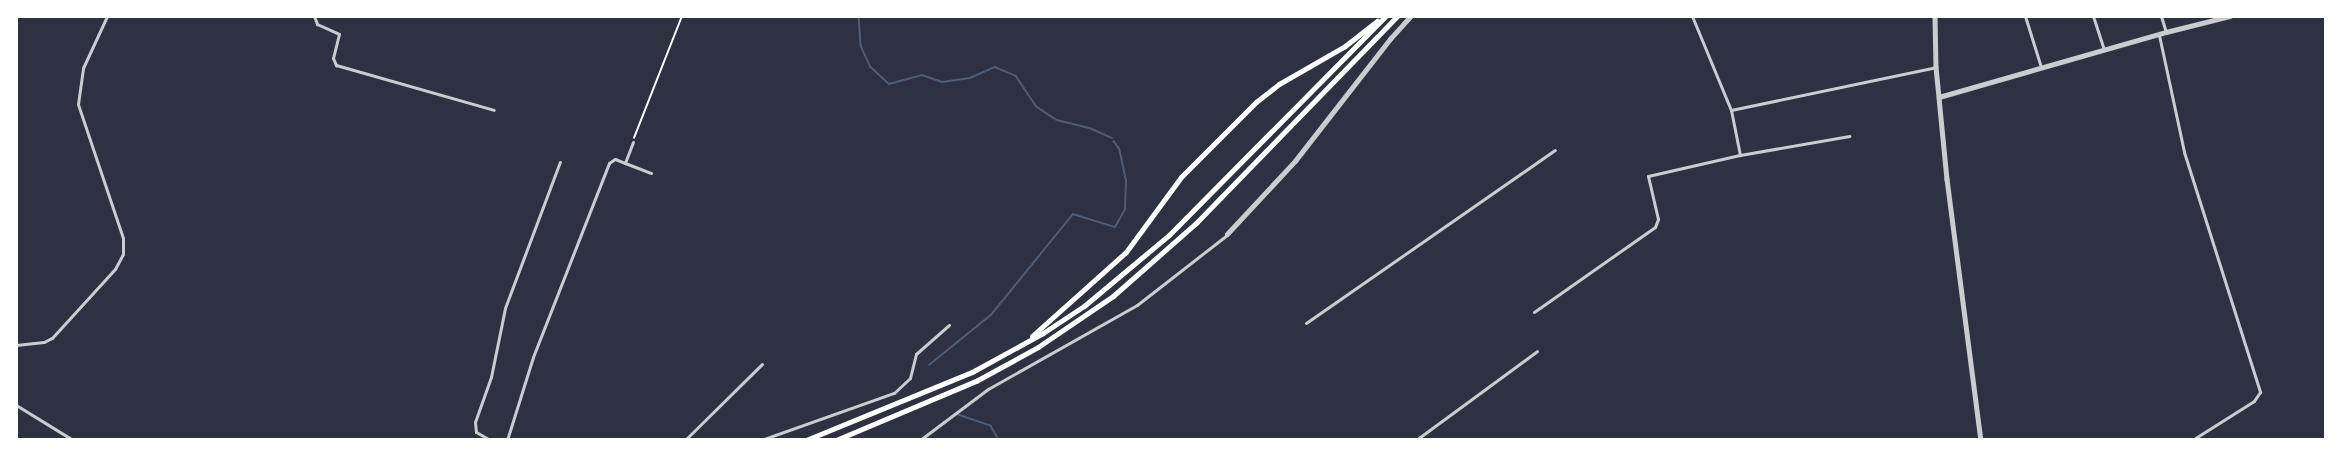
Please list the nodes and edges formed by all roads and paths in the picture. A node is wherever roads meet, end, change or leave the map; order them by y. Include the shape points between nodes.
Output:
1 (106, 16) edge
2 (314, 16) edge
3 (682, 16) edge
4 (1384, 16) edge
5 (1397, 16) edge
6 (1411, 16) edge
7 (1692, 16) edge
8 (1935, 16) edge
9 (2025, 16) edge
10 (2093, 16) edge
11 (2161, 16) edge
12 (2230, 16) edge
13 (2166, 32) junction
14 (2159, 35) junction
15 (2104, 49) junction
16 (1936, 67) junction
17 (2042, 67) junction
18 (1939, 97) junction
19 (494, 110) dead end
20 (1731, 110) junction
21 (1849, 136) dead end
22 (633, 142) joint
23 (1556, 150) dead end
24 (1740, 155) junction
25 (560, 162) dead end
26 (625, 162) junction
27 (651, 173) dead end
28 (1227, 234) joint
29 (1534, 312) dead end
30 (1306, 323) dead end
31 (949, 325) dead end
32 (16, 345) edge
33 (1022, 345) junction
34 (1537, 351) dead end
35 (762, 364) dead end
36 (16, 405) edge
37 (73, 440) edge
38 (490, 440) edge
39 (507, 440) edge
40 (685, 440) edge
41 (761, 440) edge
42 (806, 440) edge
43 (836, 440) edge
44 (920, 440) edge
45 (1416, 440) edge
46 (1981, 440) edge
47 (2192, 440) edge

1 - 32 street via 82,68 78,104 123,238 123,254 115,269 52,338
2 - 19 street via 317,24 339,34 333,58 336,64
3 - 22 path
4 - 33 highway via 1210,196 1144,258 1105,290
4 - 33 highway via 1345,46 1256,102 1181,177 1126,252
5 - 43 highway via 1215,204 1113,296 1032,351 950,392
6 - 28 street via 1295,161
7 - 20 street
8 - 16 street
9 - 17 street
10 - 15 street
11 - 13 street
12 - 13 street
13 - 14 street
14 - 15 street
14 - 47 street via 2184,152 2260,392 2254,401
15 - 17 street
16 - 18 street
16 - 20 street
17 - 18 street
18 - 46 street
20 - 24 street
21 - 24 street
22 - 26 street
23 - 30 street
24 - 29 street via 1648,176 1658,219 1655,227
25 - 38 street via 505,308 491,377 474,424 478,434
26 - 27 street
26 - 39 street via 615,159 609,163 533,357
28 - 44 street via 1137,305 988,388
31 - 41 street via 916,354 910,378 895,392
33 - 42 highway via 947,383
34 - 45 street
35 - 40 street
36 - 37 street

